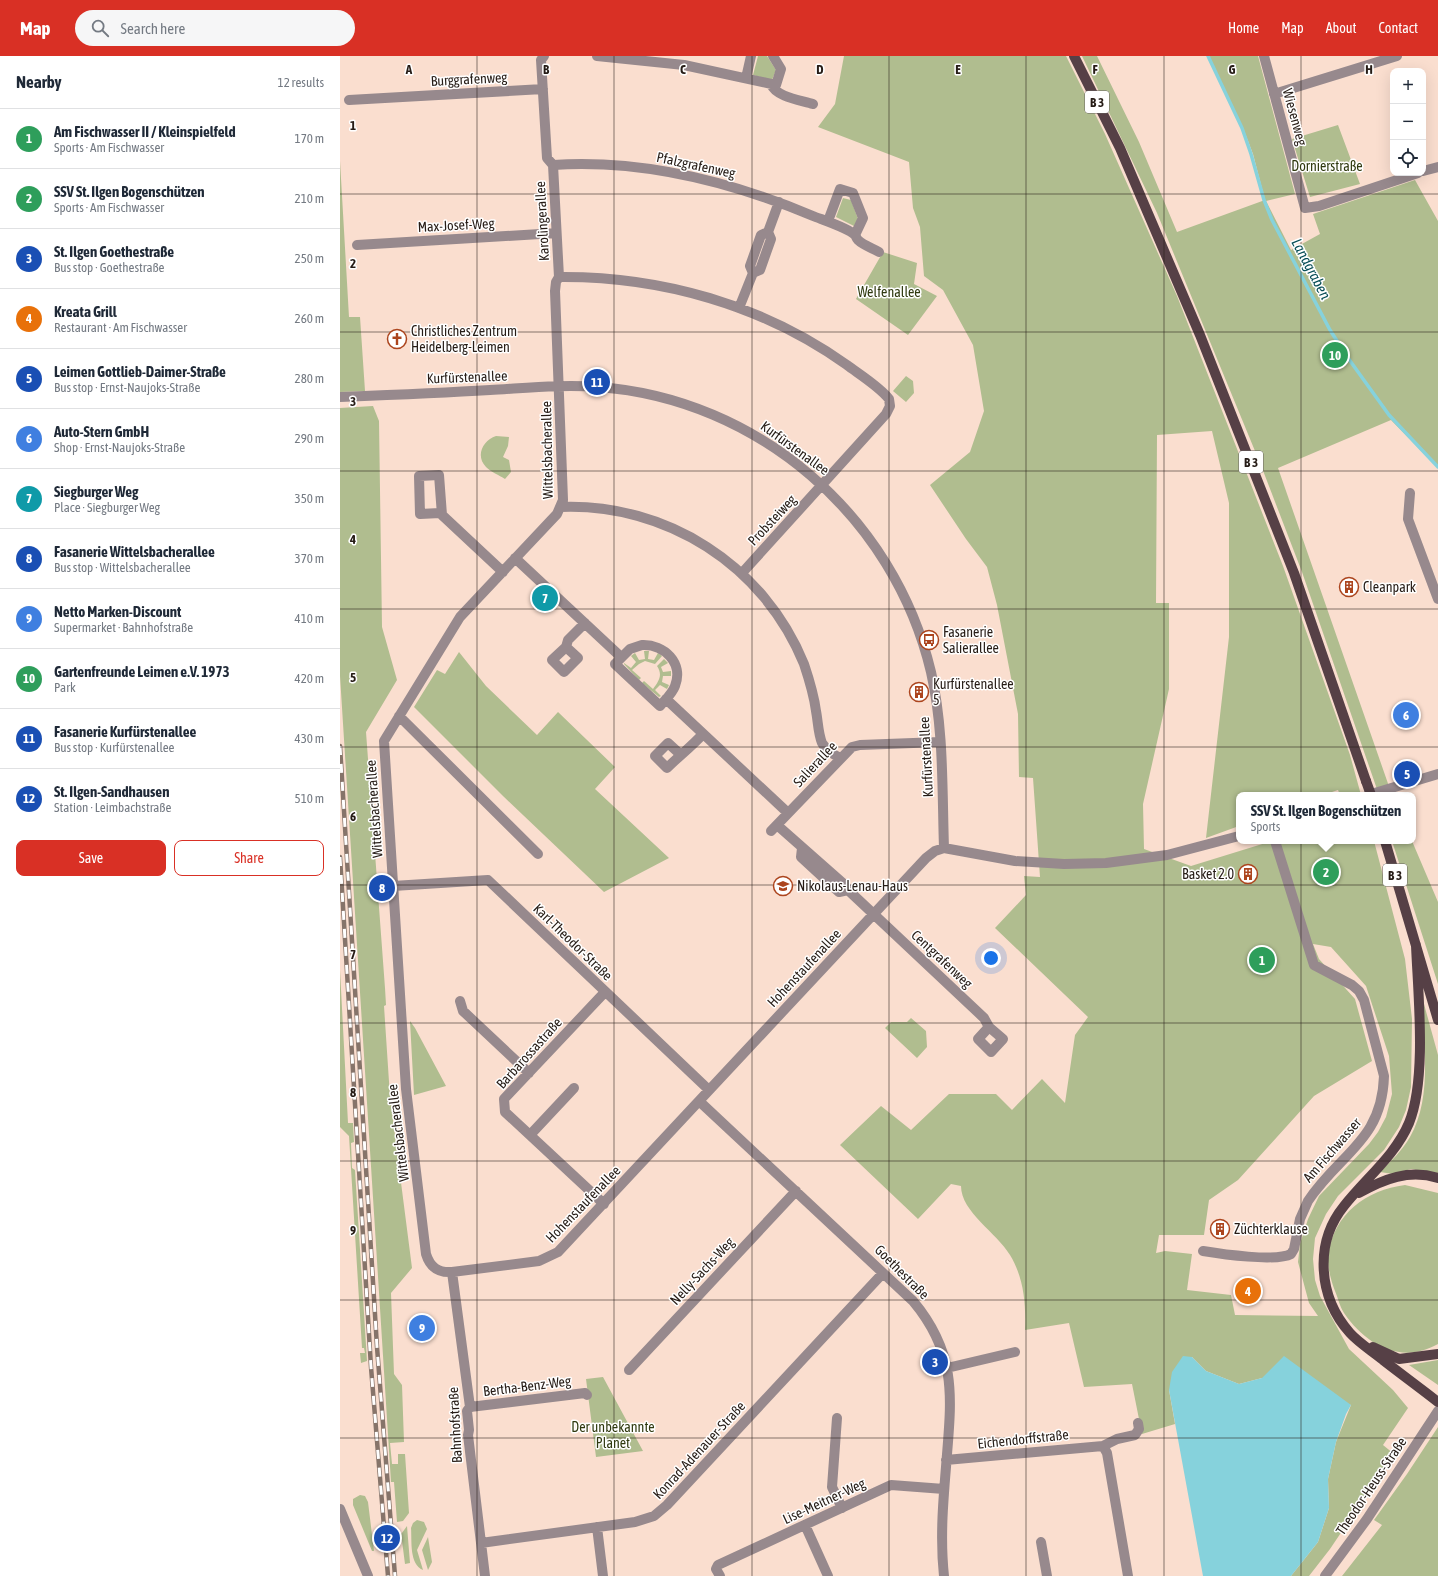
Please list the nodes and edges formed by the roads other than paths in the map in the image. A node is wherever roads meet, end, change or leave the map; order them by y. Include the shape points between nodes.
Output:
1 (544, 56) edge
2 (597, 56) edge
3 (752, 56) edge
4 (773, 56) edge
5 (1074, 56) edge
6 (1264, 56) edge
7 (1397, 56) edge
8 (746, 78) junction
9 (771, 84) junction
10 (543, 89) junction
11 (1274, 94) junction
12 (349, 100) dead end
13 (813, 104) dead end
14 (553, 165) junction
15 (1438, 167) edge
16 (1426, 170) edge
17 (1409, 176) edge
18 (779, 202) junction
19 (828, 221) junction
20 (556, 233) junction
21 (854, 235) junction
22 (357, 245) dead end
23 (879, 252) dead end
24 (559, 278) junction
25 (739, 308) junction
26 (560, 387) junction
27 (340, 397) edge
28 (823, 485) junction
29 (1410, 493) dead end
30 (561, 507) junction
31 (440, 513) dead end
32 (515, 558) junction
33 (503, 572) junction
34 (742, 573) junction
35 (1438, 599) edge
36 (585, 623) junction
37 (566, 647) dead end
38 (621, 658) junction
39 (666, 699) junction
40 (399, 716) junction
41 (703, 734) junction
42 (940, 742) junction
43 (680, 754) dead end
44 (840, 758) junction
45 (1438, 774) edge
46 (1371, 792) edge
47 (1379, 792) edge
48 (788, 813) junction
49 (1236, 837) edge
50 (1276, 844) edge
51 (1386, 844) edge
52 (944, 848) junction
53 (538, 854) dead end
54 (393, 886) junction
55 (848, 890) joint
56 (874, 914) junction
57 (1416, 945) junction
58 (605, 992) junction
59 (460, 1001) dead end
60 (1438, 1020) edge
61 (989, 1027) dead end
62 (529, 1073) junction
63 (574, 1088) dead end
64 (709, 1090) junction
65 (700, 1101) junction
66 (530, 1135) junction
67 (1438, 1178) edge
68 (796, 1191) junction
69 (1354, 1196) junction
70 (604, 1204) junction
71 (1203, 1251) dead end
72 (452, 1272) junction
73 (883, 1273) junction
74 (1357, 1340) junction
75 (1015, 1352) dead end
76 (1438, 1354) edge
77 (947, 1368) junction
78 (629, 1370) dead end
79 (587, 1395) dead end
80 (1438, 1402) edge
81 (470, 1407) junction
82 (1438, 1411) edge
83 (837, 1418) dead end
84 (1138, 1422) dead end
85 (1103, 1446) junction
86 (946, 1460) junction
87 (944, 1489) junction
88 (842, 1508) junction
89 (340, 1509) edge
90 (805, 1525) junction
91 (597, 1527) junction
92 (1041, 1542) dead end
93 (481, 1543) junction
94 (368, 1576) edge
95 (485, 1576) edge
96 (603, 1576) edge
97 (720, 1576) edge
98 (828, 1576) edge
99 (944, 1576) edge
100 (1046, 1576) edge
101 (1128, 1576) edge
102 (1325, 1576) edge

1 - 10 street, Karolingerallee via 541,60
2 - 8 street via 684,65
3 - 8 street
4 - 9 street via 781,69 776,85
5 - 46 main road, B 3, bridge via 1120,148 1200,335 1294,573
6 - 11 street, Wiesenweg
7 - 11 street
8 - 9 street
9 - 13 street via 779,93
10 - 12 street, Burggrafenweg
10 - 14 street, Karolingerallee via 547,158
11 - 17 street, Wiesenweg via 1305,208 1326,204
14 - 18 street, Pfalzgrafenweg via 608,165 671,173 734,187
14 - 20 street, Karolingerallee
15 - 16 street
18 - 19 street, Pfalzgrafenweg
18 - 25 street via 768,232 771,239 760,270 753,273
19 - 21 street, Pfalzgrafenweg
19 - 21 street via 840,189 853,193 863,218
20 - 22 street, Max-Josef-Weg
20 - 24 street, Karolingerallee
21 - 23 street, Pfalzgrafenweg via 857,240
24 - 25 street via 608,279 654,285 699,294
24 - 26 street, Karolingerallee via 555,291
25 - 28 street via 782,327 827,352 889,399 888,411
26 - 27 street, Kurfürstenallee
26 - 28 street, Kurfürstenallee via 624,390 670,400 706,412 774,446
26 - 30 street, Wittelsbacherallee via 563,492
28 - 34 street, Probsteiweg
28 - 42 street, Kurfürstenallee via 869,537 890,568 910,610 932,678
29 - 35 street via 1408,519
30 - 32 street, Wittelsbacherallee
30 - 34 street via 600,508 663,523 716,552
31 - 33 street
32 - 33 street, Wittelsbacherallee
32 - 36 street
33 - 40 street, Wittelsbacherallee via 460,617
34 - 44 street via 771,606 792,638 808,677 822,744 828,752
36 - 37 street via 568,640
36 - 38 street
38 - 39 street via 615,664 660,706
38 - 39 street via 630,649 642,645 655,646 668,654 677,675 674,688
39 - 41 street
40 - 53 street
40 - 54 street, Wittelsbacherallee via 384,741
41 - 43 street via 686,752
41 - 48 street
42 - 44 street, Salierallee via 860,745 850,748
42 - 52 street, Kurfürstenallee
44 - 48 street, Salierallee
45 - 47 street
48 - 55 street, Salierallee via 774,828 802,848 802,857 839,892
49 - 52 street via 1167,855 1091,864 1015,861
50 - 71 street, Am Fischwasser via 1314,964 1352,984 1362,996 1384,1076 1384,1086 1377,1116 1370,1131 1315,1190 1304,1207 1291,1254 1281,1257 1246,1256
51 - 57 main road, B 3
52 - 56 street, Hohenstaufenallee via 935,850 926,858
54 - 58 street, Karl-Theodor-Straße via 488,880
54 - 72 street, Wittelsbacherallee via 406,1089 426,1254 438,1271
55 - 56 street, Centgrafenweg
56 - 61 street, Centgrafenweg via 984,1018
56 - 64 street, Hohenstaufenallee
57 - 60 main road, B 3
57 - 69 main road via 1419,1043 1418,1078 1413,1108 1402,1136 1390,1155
58 - 62 street, Barbarossastraße
58 - 64 street, Karl-Theodor-Straße
59 - 62 street via 463,1011
62 - 66 street, Barbarossastraße via 504,1099 505,1112
63 - 66 street
64 - 65 street, Hohenstaufenallee
65 - 68 street, Goethestraße
65 - 70 street, Hohenstaufenallee
66 - 70 street, Barbarossastraße
67 - 69 main road via 1406,1174 1375,1184
68 - 73 street, Goethestraße
68 - 78 street, Nelly-Sachs-Weg
69 - 74 main road via 1336,1216 1330,1228 1323,1267 1326,1287 1335,1312
70 - 72 street, Hohenstaufenallee via 563,1247 547,1258
72 - 81 street, Bahnhofstraße
73 - 77 street, Goethestraße via 913,1300 926,1317 941,1346
73 - 91 street, Konrad-Adenauer-Straße via 660,1512 642,1521
74 - 76 main road via 1399,1359
74 - 80 main road
75 - 77 street
77 - 86 street, Goethestraße via 951,1408
79 - 81 street, Bertha-Benz-Weg via 585,1393
81 - 93 street, Bahnhofstraße via 467,1411 468,1435
82 - 102 street, Theodor-Heuss-Straße via 1367,1519
83 - 88 street via 832,1487
84 - 85 street, Eichendorffstraße via 1138,1431 1135,1435 1117,1439
85 - 86 street, Eichendorffstraße
85 - 101 street via 1107,1453
86 - 87 street, Goethestraße
87 - 88 street, Lise-Meitner-Weg via 891,1485
87 - 99 street, Goethestraße
88 - 90 street, Lise-Meitner-Weg
89 - 94 street
90 - 97 street, Lise-Meitner-Weg via 721,1564 716,1568
90 - 98 street
91 - 93 street, Konrad-Adenauer-Straße
91 - 96 street
92 - 100 street
93 - 95 street, Bahnhofstraße

